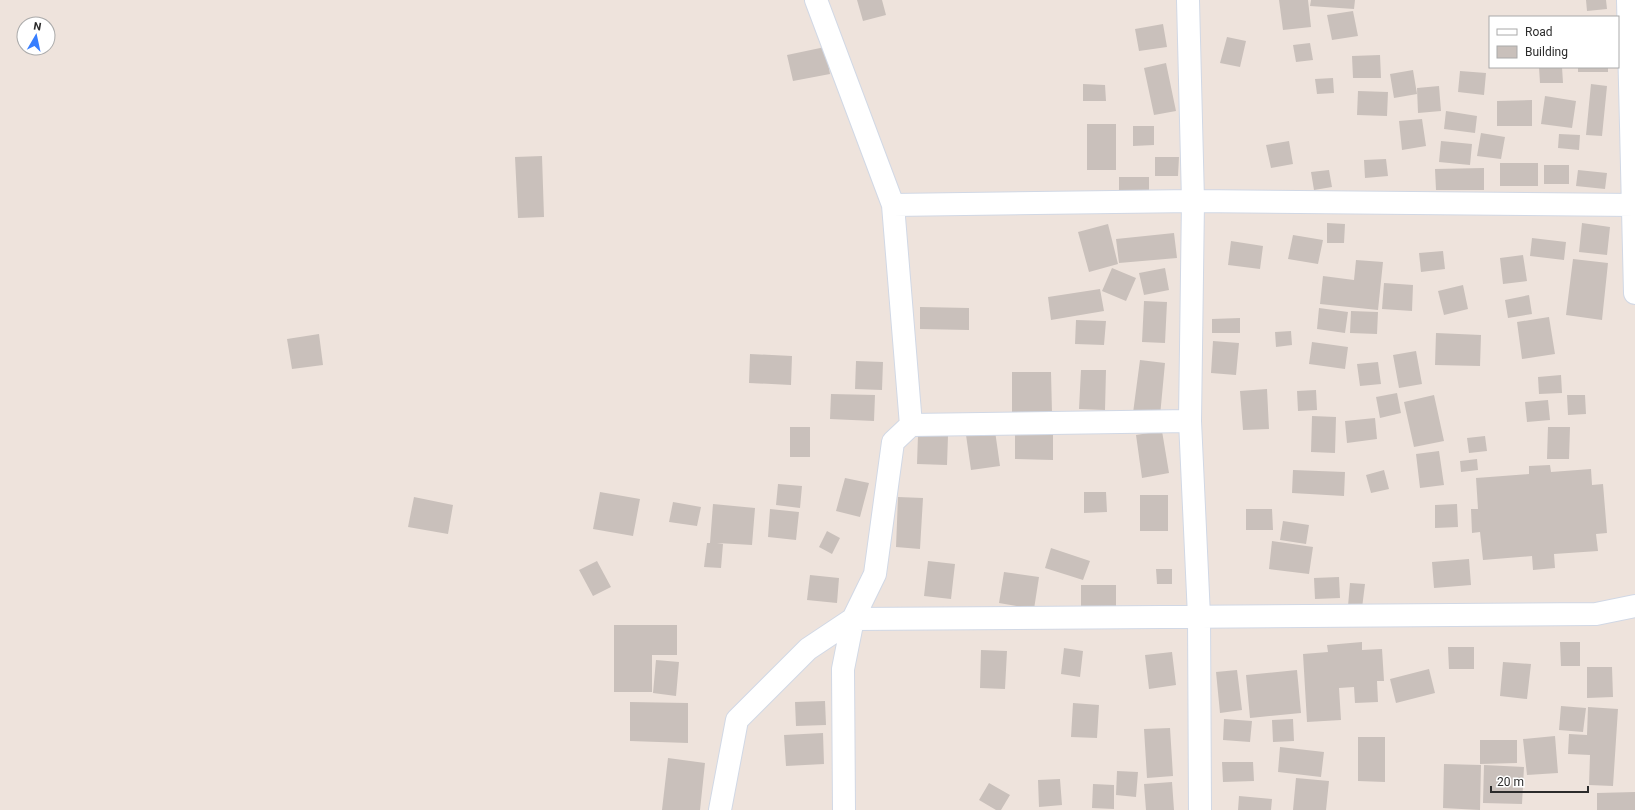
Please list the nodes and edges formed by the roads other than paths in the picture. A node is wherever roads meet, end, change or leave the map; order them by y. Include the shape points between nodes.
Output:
1 (816, 0) edge
2 (1188, 0) edge
3 (1628, 0) edge
4 (1193, 201) junction
5 (893, 205) junction
6 (1634, 205) edge
7 (1635, 293) edge
8 (1190, 421) junction
9 (911, 425) junction
10 (1635, 606) edge
11 (1199, 616) junction
12 (853, 619) junction
13 (720, 810) edge
14 (844, 810) edge
15 (1200, 810) edge

1 - 5 street
2 - 4 street
3 - 6 street
4 - 5 street
4 - 6 street
4 - 8 street
5 - 9 street
6 - 7 street
8 - 9 street
8 - 11 street
9 - 12 street via 893,442 875,574
10 - 11 street via 1596,614
11 - 12 street
11 - 15 street
12 - 13 street via 808,649 737,720
12 - 14 street via 843,668

